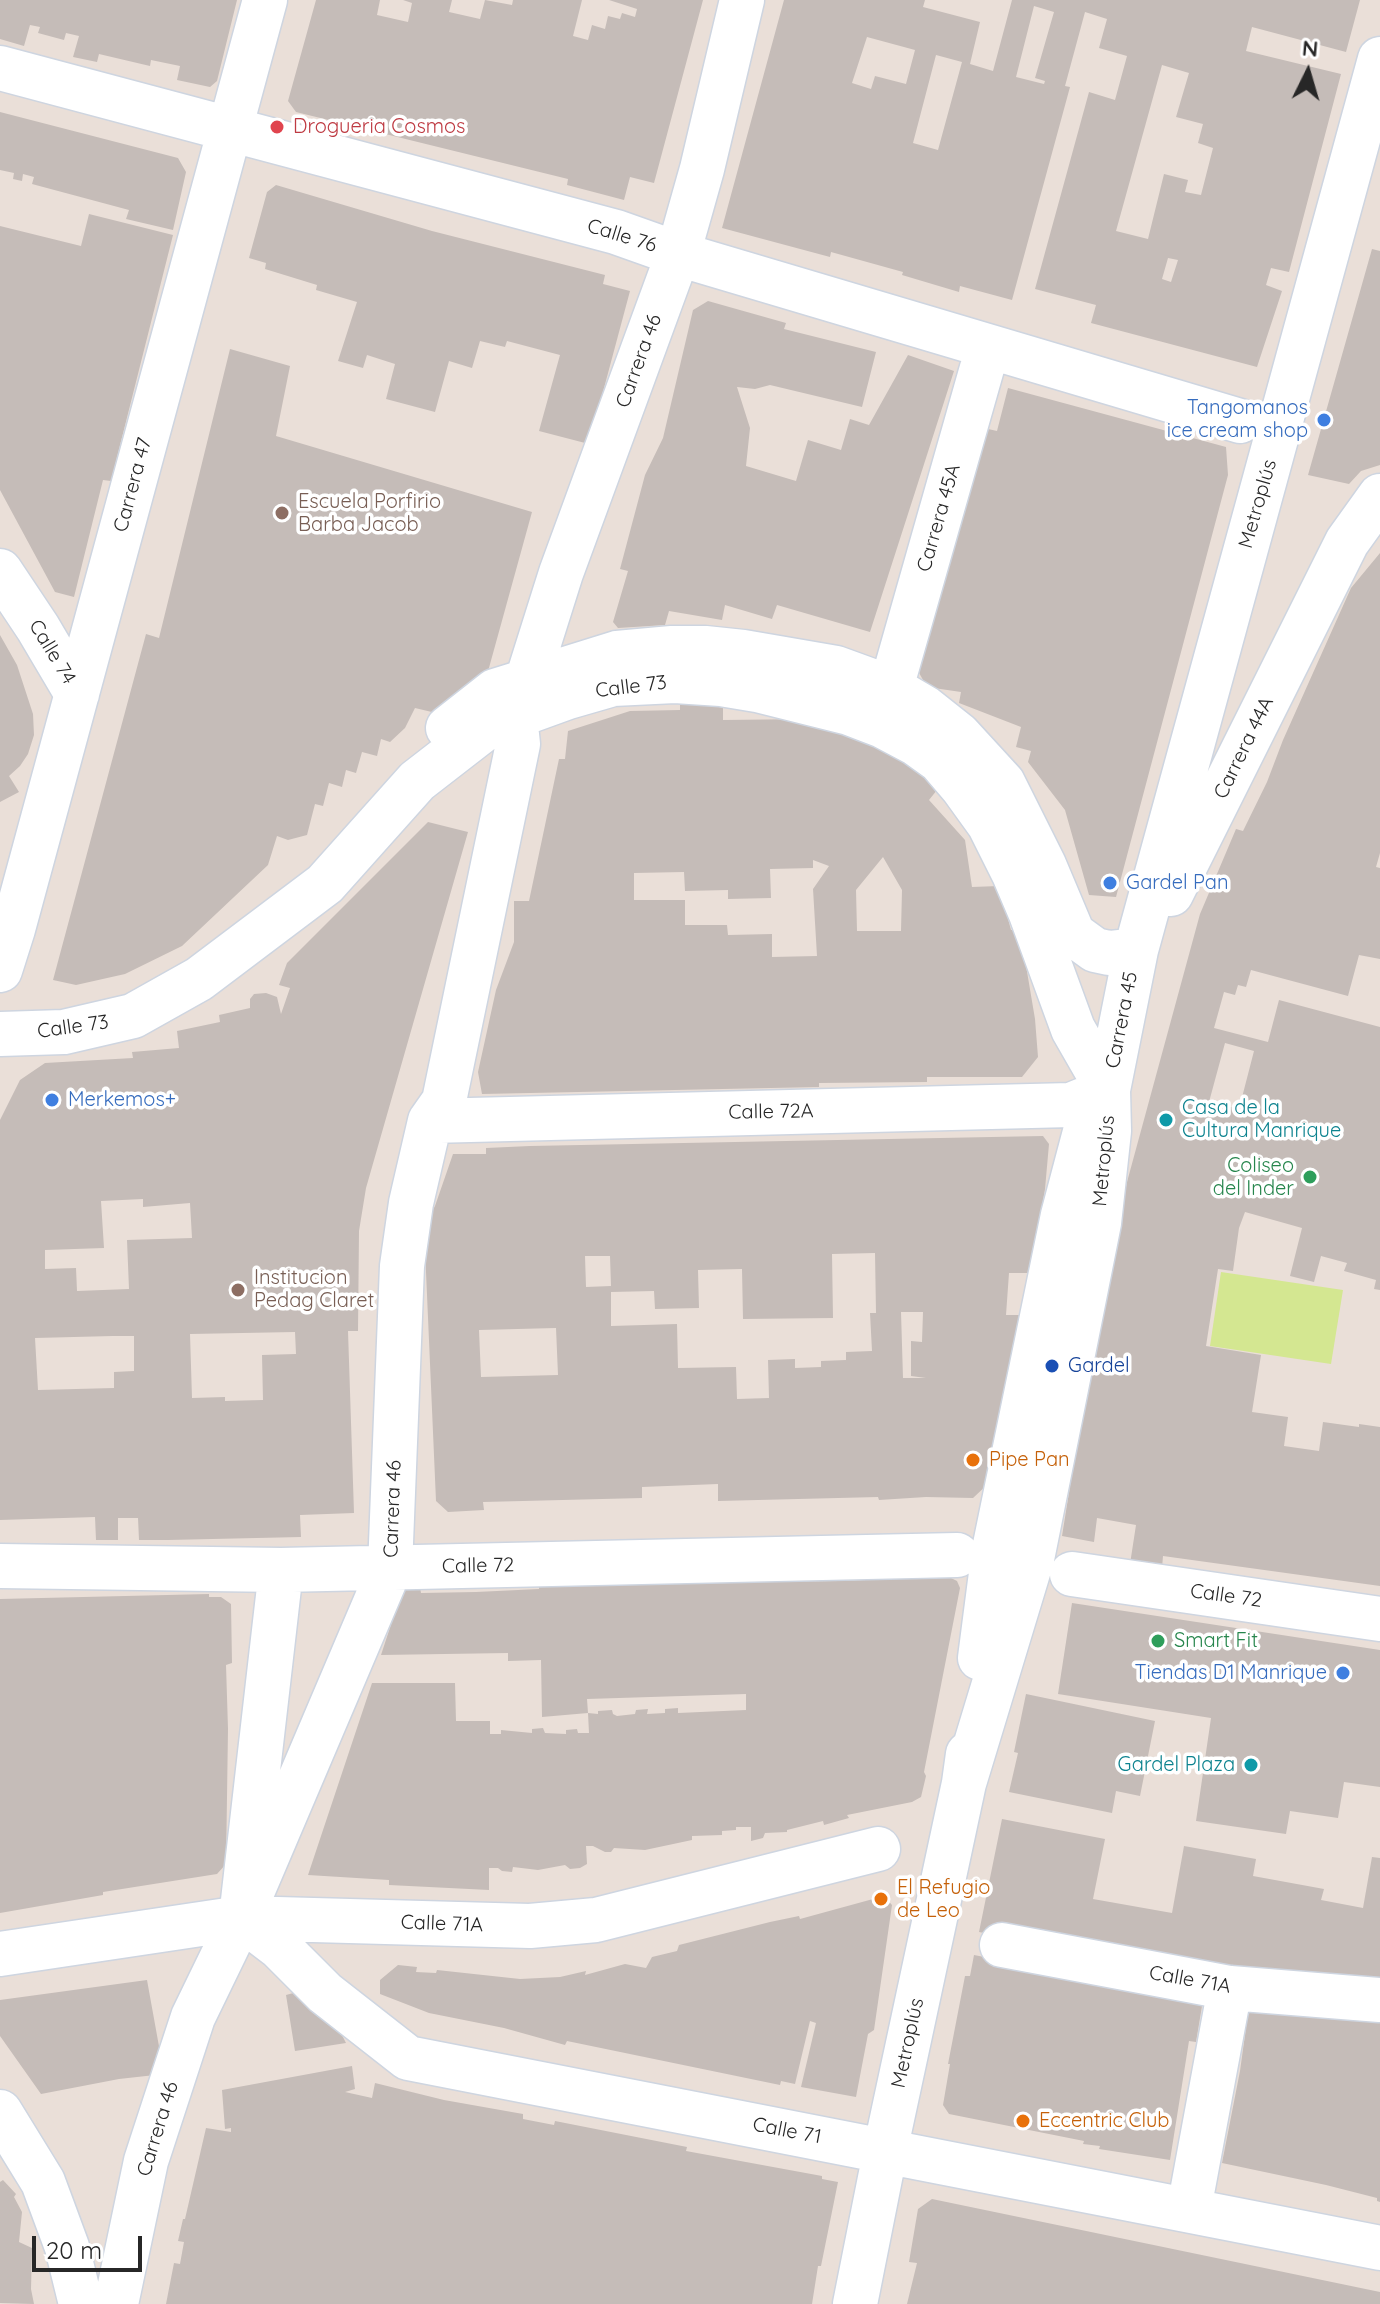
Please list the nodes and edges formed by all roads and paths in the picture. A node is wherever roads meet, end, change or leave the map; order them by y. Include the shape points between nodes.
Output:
1 (265, 0) edge
2 (742, 0) edge
3 (1380, 59) edge
4 (0, 68) edge
5 (231, 129) junction
6 (678, 254) junction
7 (988, 347) junction
8 (1240, 421) dead end
9 (1380, 496) edge
10 (1380, 514) edge
11 (1347, 542) junction
12 (0, 571) edge
13 (722, 667) junction
14 (891, 688) junction
15 (77, 694) junction
16 (521, 699) junction
17 (1044, 908) junction
18 (1136, 950) junction
19 (0, 970) edge
20 (0, 1008) edge
21 (0, 1034) edge
22 (1108, 1090) junction
23 (430, 1121) junction
24 (957, 1555) dead end
25 (0, 1566) edge
26 (390, 1568) junction
27 (281, 1570) junction
28 (1072, 1574) dead end
29 (1380, 1619) edge
30 (878, 1849) dead end
31 (241, 1918) junction
32 (1002, 1945) dead end
33 (0, 1954) edge
34 (1230, 1988) junction
35 (1380, 2000) edge
36 (0, 2114) edge
37 (886, 2151) junction
38 (1189, 2209) junction
39 (1380, 2248) edge
40 (81, 2304) edge
41 (116, 2304) edge
42 (855, 2304) edge

1 - 5 street, Carrera 47
2 - 6 street, Carrera 46
3 - 18 street, Metroplús
4 - 5 street, Calle 76
5 - 6 street, Calle 76 via 616,232
5 - 15 street, Carrera 47
6 - 7 street, Calle 76
6 - 16 street, Carrera 46 via 561,573
7 - 8 street, Calle 76
7 - 14 street, Carrera 45A
9 - 11 street, Carrera 44A
10 - 11 street, Carrera 44A
11 - 18 street, Carrera 44A via 1175,887
12 - 15 street, Calle 74
13 - 14 street, Calle 73 via 836,668
13 - 16 street, Calle 73 via 672,648 617,653 569,666
13 - 17 street, Calle 73 via 787,696 883,726 940,761 989,824 1014,874
14 - 17 street, Calle 73 via 959,735 1003,783 1044,865
15 - 19 street, Carrera 47
16 - 20 street, Calle 73 via 495,691 415,754 314,862 197,952 136,988 67,1003
16 - 21 street, Calle 73 via 417,781 325,884 199,979 133,1016 64,1032
16 - 23 street, Carrera 46 via 518,744 471,976 444,1101
17 - 18 street, Calle 73 via 1095,950
17 - 22 street, Calle 73 via 1073,1029
18 - 22 street, Carrera 45
22 - 23 street, Calle 72A via 1071,1105
22 - 37 street, Metroplús via 1099,1223 1032,1559 964,1783
23 - 26 street, Carrera 46 via 402,1266
24 - 26 street, Calle 72
25 - 27 street, Calle 72
26 - 27 street, Calle 72
26 - 31 street, Carrera 46
27 - 31 street, Carrera 46
28 - 29 street, Calle 72
30 - 31 street, Calle 71A via 596,1920 530,1926
31 - 33 street, Calle 71A
31 - 37 street, Calle 71 via 408,2058
31 - 41 street, Carrera 46 via 193,2017 146,2161
32 - 34 street, Calle 71A
34 - 35 street, Calle 71A
34 - 38 street
36 - 40 street via 43,2182
37 - 38 street, Calle 71
37 - 42 street, Metroplús
38 - 39 street, Calle 71

